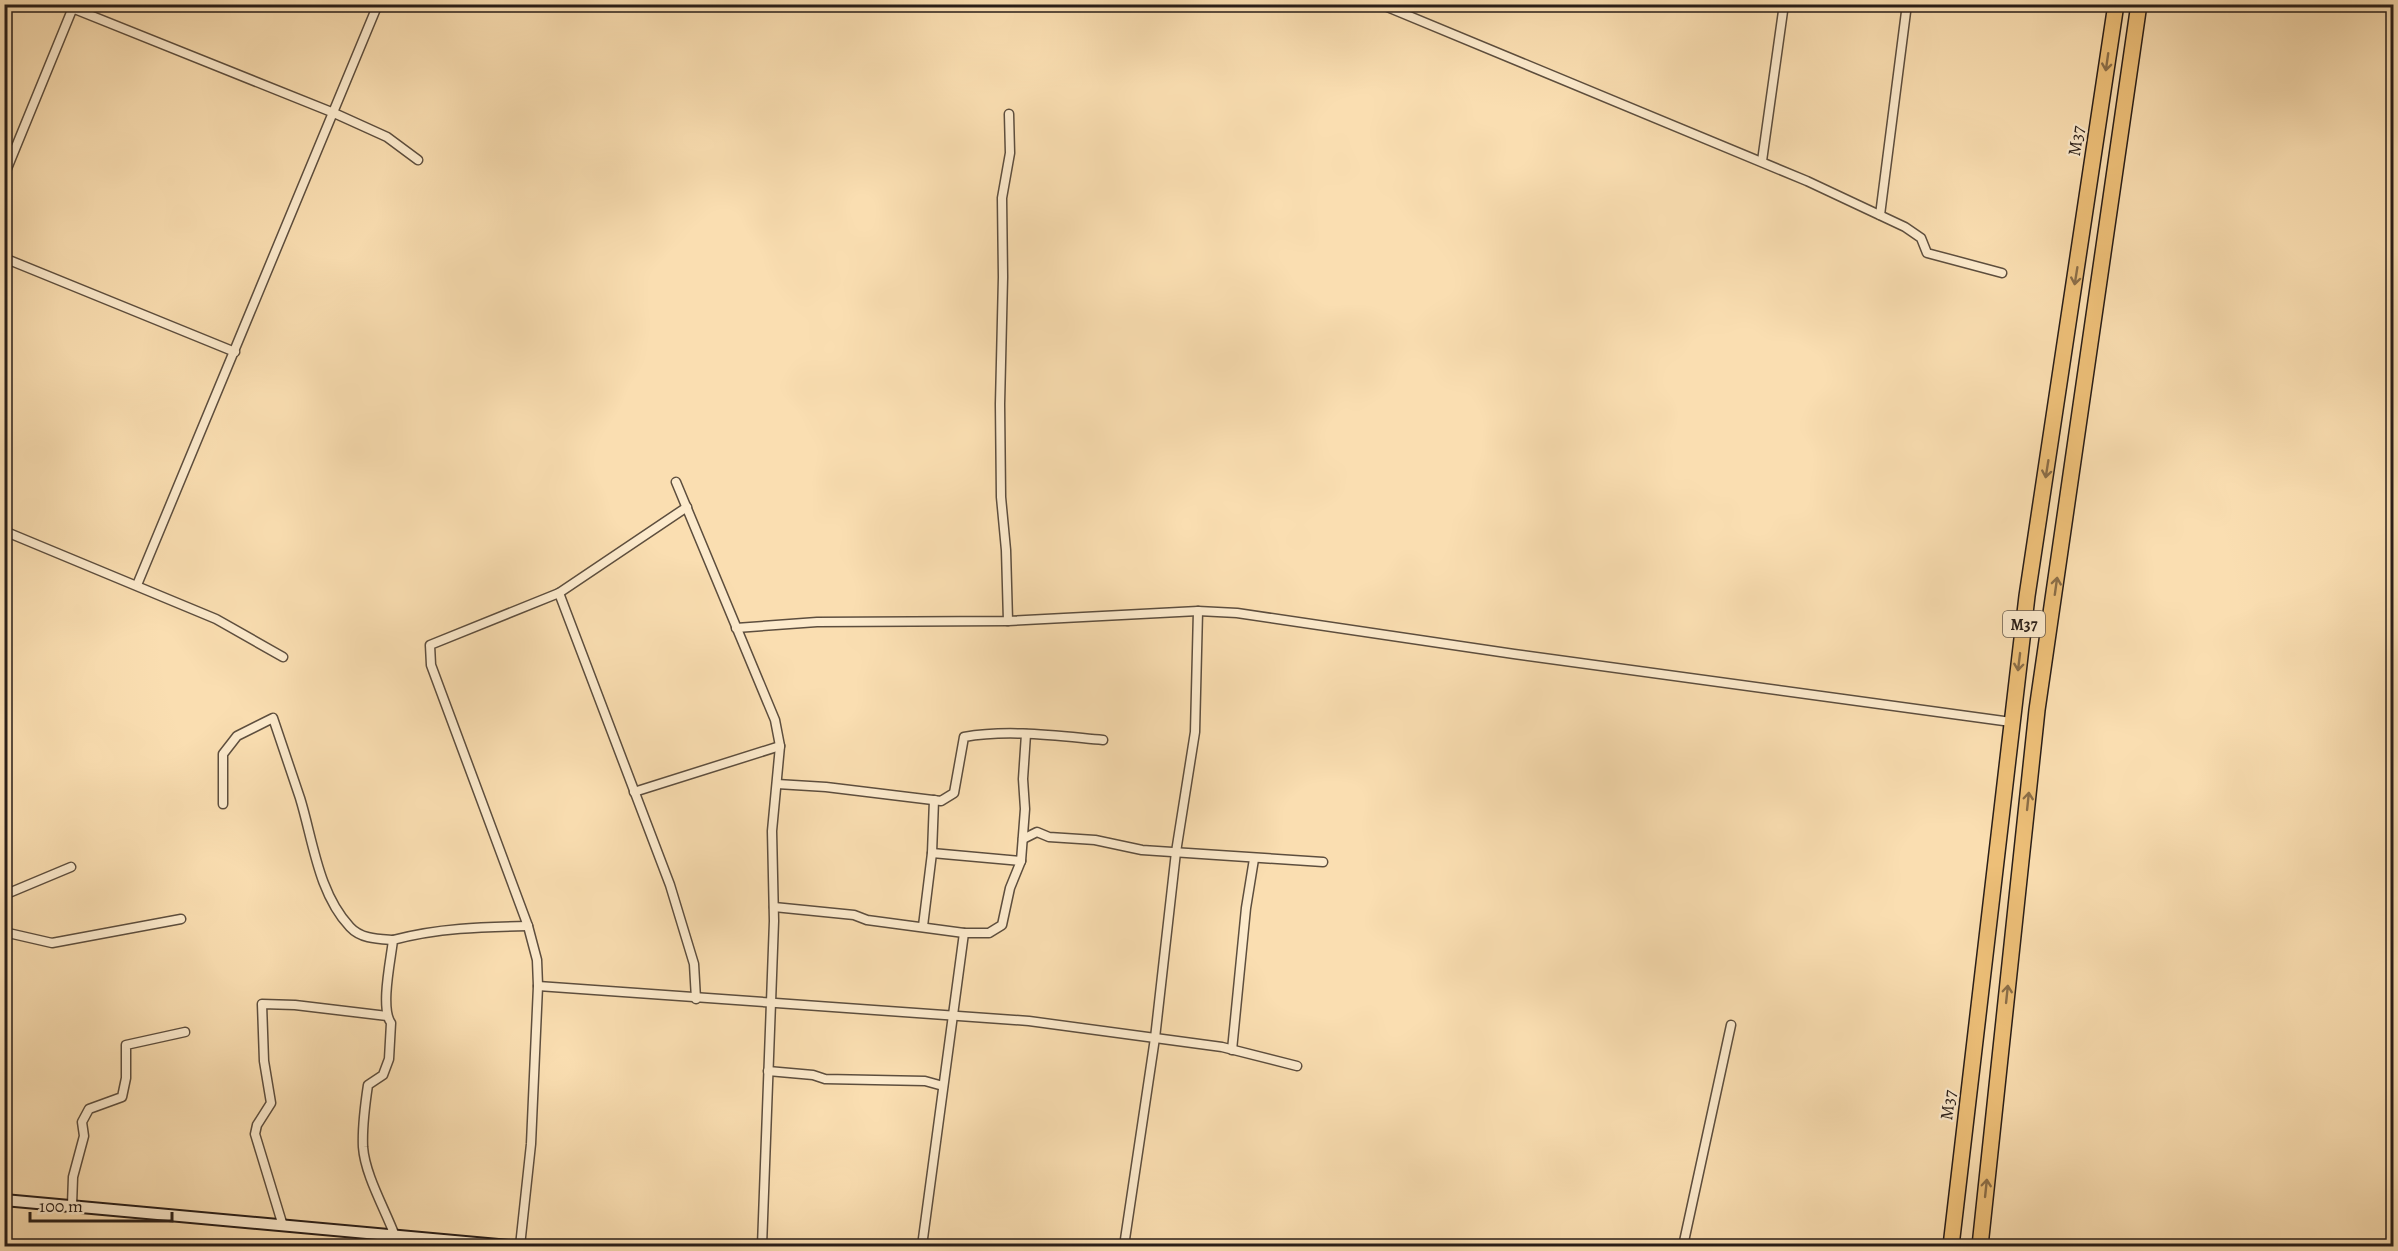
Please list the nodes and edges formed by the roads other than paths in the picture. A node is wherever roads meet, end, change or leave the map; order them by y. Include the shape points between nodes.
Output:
1 (62, 4) edge
2 (378, 4) edge
3 (1380, 4) edge
4 (1784, 4) edge
5 (1907, 4) edge
6 (2116, 4) edge
7 (2139, 4) edge
8 (73, 7) edge
9 (334, 113) junction
10 (1009, 114) dead end
11 (418, 160) dead end
12 (1762, 161) junction
13 (4, 176) edge
14 (1880, 215) junction
15 (2080, 250) junction
16 (2105, 252) junction
17 (4, 258) edge
18 (2002, 273) dead end
19 (235, 352) junction
20 (676, 482) dead end
21 (687, 507) junction
22 (4, 531) edge
23 (137, 585) junction
24 (559, 593) junction
25 (1198, 611) junction
26 (1008, 621) junction
27 (736, 628) junction
28 (283, 657) dead end
29 (2011, 722) junction
30 (1026, 735) junction
31 (1103, 740) dead end
32 (780, 746) junction
33 (777, 784) junction
34 (634, 792) junction
35 (934, 800) junction
36 (224, 804) dead end
37 (1023, 839) junction
38 (1176, 852) junction
39 (932, 853) junction
40 (1254, 859) junction
41 (1021, 861) junction
42 (1323, 862) dead end
43 (71, 867) dead end
44 (4, 896) edge
45 (774, 908) junction
46 (182, 919) dead end
47 (528, 926) junction
48 (923, 926) junction
49 (4, 932) edge
50 (964, 933) junction
51 (393, 940) junction
52 (538, 986) junction
53 (696, 999) junction
54 (771, 1004) junction
55 (387, 1016) junction
56 (951, 1016) junction
57 (1731, 1025) dead end
58 (184, 1032) dead end
59 (1155, 1038) junction
60 (1232, 1050) junction
61 (1297, 1066) dead end
62 (768, 1071) junction
63 (943, 1086) junction
64 (4, 1200) edge
65 (72, 1205) junction
66 (283, 1226) junction
67 (395, 1236) junction
68 (510, 1246) edge
69 (520, 1246) edge
70 (762, 1246) edge
71 (922, 1246) edge
72 (1124, 1246) edge
73 (1683, 1246) edge
74 (1951, 1246) edge
75 (1980, 1246) edge

1 - 8 street
2 - 9 street
3 - 12 street
4 - 12 street
5 - 14 street
6 -> 15 highway, M37 / M37
7 - 16 highway, M37 / M37
8 - 9 street
8 - 13 street
9 - 11 street via 387,137
9 - 19 street
10 - 26 street via 1010,153 1002,198 1000,404
12 - 14 street
14 - 18 street via 1921,238 1928,253
15 - 16 highway
15 -> 29 highway, M37 / M37
75 -> 16 highway, M37 / M37 via 2037,710
17 - 19 street
19 - 23 street
20 - 21 street
21 - 24 street
21 - 27 street
22 - 23 street
23 - 28 street via 216,619
24 - 34 street
24 - 47 street via 430,645 431,665
25 - 26 street
25 - 29 street via 1237,613
25 - 38 street via 1195,732
26 - 27 street via 817,622
27 - 32 street via 775,720
29 - 74 highway, M37 / M37
30 - 31 street
30 - 35 street via 964,737 954,793 941,801
30 - 37 street
32 - 33 street
32 - 34 street
33 - 35 street
33 - 45 street via 772,831
34 - 53 street via 692,956
35 - 39 street
36 - 51 street via 223,754 237,736 273,718 320,871 336,907 351,928 371,939
37 - 38 street via 1037,832 1049,837
37 - 41 street
38 - 40 street
38 - 59 street
39 - 41 street
39 - 48 street
40 - 42 street
40 - 60 street
41 - 50 street via 1002,925 989,933
43 - 44 street
45 - 48 street
45 - 54 street
46 - 49 street via 52,943
47 - 51 street via 462,927
47 - 52 street via 537,960
48 - 50 street
50 - 56 street
51 - 55 street
52 - 53 street
52 - 69 street via 531,1144
53 - 54 street
54 - 56 street
54 - 62 street
55 - 66 street via 262,1004 264,1061 271,1103 255,1134
55 - 67 street via 391,1023 389,1059 383,1075 368,1085 363,1148
56 - 59 street
56 - 63 street
57 - 73 street
58 - 65 street via 126,1045 122,1097 89,1109 82,1122 84,1136 73,1177
59 - 60 street
59 - 72 street
60 - 61 street
62 - 63 street via 825,1079 925,1081
62 - 70 street
63 - 71 street
64 - 65 main road
65 - 66 main road
66 - 67 main road
67 - 68 main road

